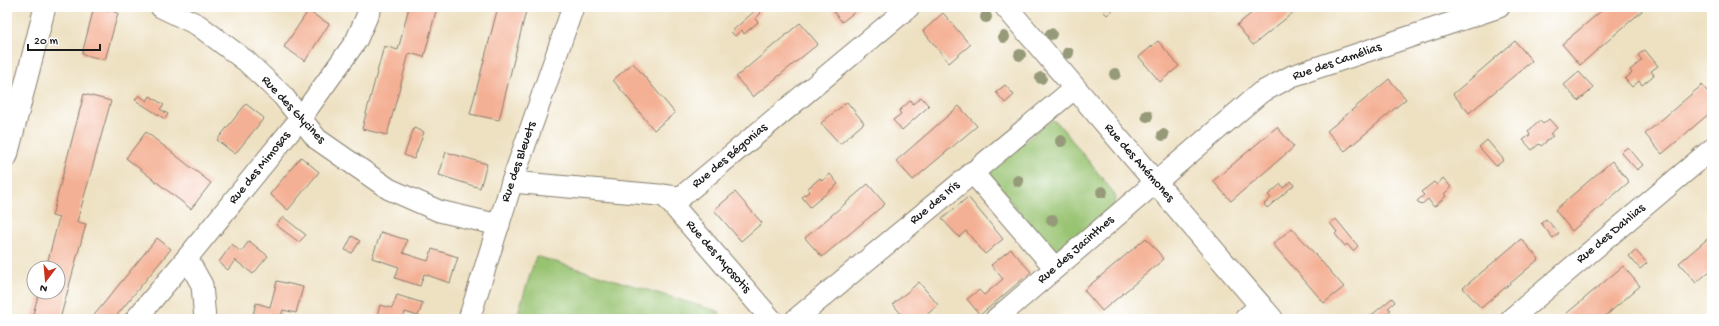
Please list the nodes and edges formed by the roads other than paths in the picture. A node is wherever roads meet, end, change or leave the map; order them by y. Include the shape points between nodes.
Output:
1 (45, 7) edge
2 (161, 7) edge
3 (371, 7) edge
4 (573, 7) edge
5 (909, 7) edge
6 (1006, 7) edge
7 (1499, 7) edge
8 (1075, 88) junction
9 (300, 119) junction
10 (1712, 149) edge
11 (7, 156) edge
12 (972, 172) junction
13 (512, 182) junction
14 (1156, 182) junction
15 (664, 195) junction
16 (499, 225) junction
17 (187, 258) junction
18 (1055, 268) junction
19 (1259, 314) edge
20 (136, 319) edge
21 (205, 319) edge
22 (469, 319) edge
23 (772, 319) edge
24 (796, 319) edge
25 (996, 319) edge
26 (1510, 319) edge

1 - 11 street
2 - 9 street, Rue des Glycines via 198,26 246,60 283,96
3 - 9 street, Rue des Mimosas via 356,41
4 - 13 street, Rue des Bleuets
5 - 15 street, Rue des Bégonias via 681,197
6 - 8 street, Rue des Anémones
7 - 14 street, Rue des Camélias via 1292,76 1260,93
8 - 12 street, Rue des Iris
8 - 14 street, Rue des Anémones
9 - 16 street, Rue des Glycines via 317,138 389,189 439,211
9 - 17 street, Rue des Mimosas
10 - 26 street, Rue des Dahlias
12 - 18 street
12 - 24 street, Rue des Iris
13 - 15 street, Rue des Bégonias
13 - 16 street, Rue des Bleuets
14 - 18 street, Rue des Jacinthes
14 - 19 street, Rue des Anémones
15 - 23 street, Rue des Myosotis
16 - 22 street, Rue des Bleuets
17 - 20 street, Rue des Mimosas
17 - 21 street via 202,286
18 - 25 street, Rue des Jacinthes

